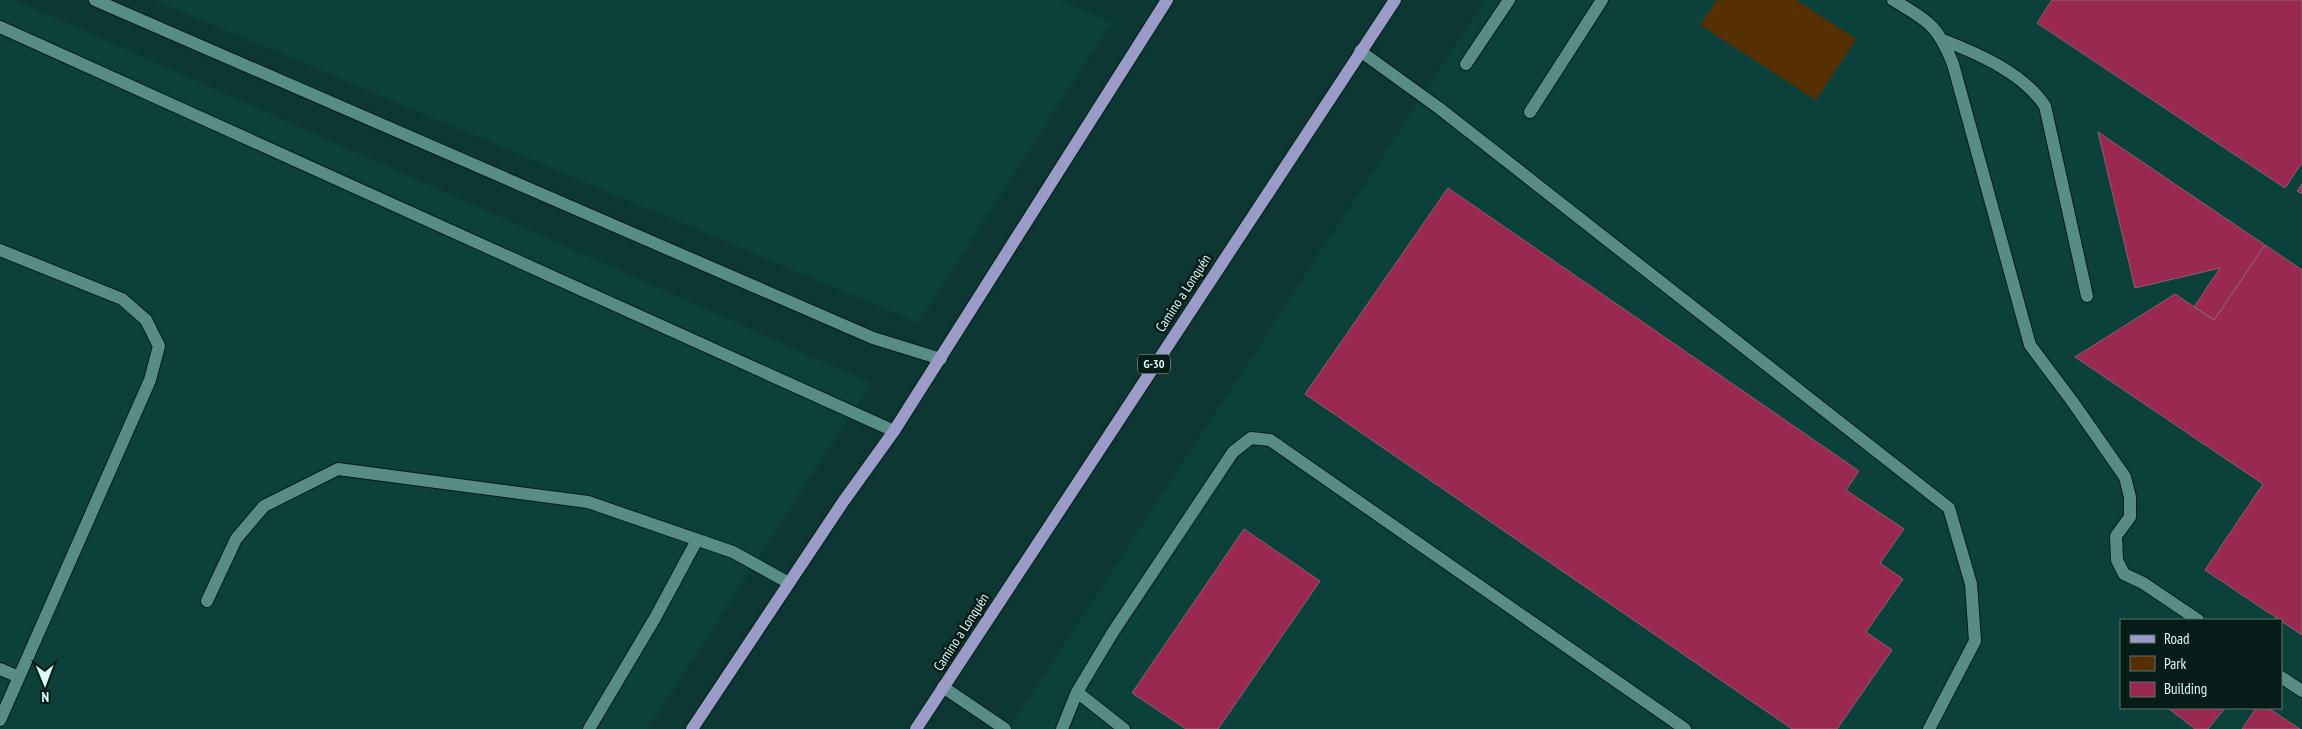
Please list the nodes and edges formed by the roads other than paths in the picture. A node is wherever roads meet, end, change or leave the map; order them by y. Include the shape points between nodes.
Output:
1 (95, 0) edge
2 (1167, 0) edge
3 (1395, 0) edge
4 (1510, 0) edge
5 (1602, 0) edge
6 (1893, 0) edge
7 (0, 27) edge
8 (1943, 40) junction
9 (1360, 51) junction
10 (1466, 64) dead end
11 (1530, 112) dead end
12 (0, 250) edge
13 (2087, 296) dead end
14 (941, 360) junction
15 (894, 431) junction
16 (697, 540) junction
17 (789, 583) junction
18 (207, 601) dead end
19 (2197, 619) edge
20 (0, 669) edge
21 (19, 677) junction
22 (2282, 678) edge
23 (943, 687) junction
24 (2302, 691) edge
25 (1077, 692) junction
26 (0, 720) edge
27 (589, 729) edge
28 (692, 729) edge
29 (916, 729) edge
30 (1005, 729) edge
31 (1062, 729) edge
32 (1124, 729) edge
33 (1685, 729) edge
34 (1929, 729) edge

1 - 14 lane via 873,338
2 - 14 main road
3 - 9 main road, Camino a Lonquén / G-30
4 - 10 lane
5 - 11 lane
6 - 8 lane via 1932,24
7 - 15 lane
8 - 13 lane via 1989,58 2038,95 2045,106
8 - 19 lane via 2030,345 2124,477 2130,497 2130,517 2116,536 2116,560 2124,574
9 - 23 main road, Camino a Lonquén / G-30
9 - 34 lane via 1439,108 1949,508 1971,584 1975,641
12 - 21 lane via 122,299 146,320 159,346 150,380
14 - 15 main road
15 - 17 main road
16 - 17 lane via 733,552
16 - 18 lane via 588,502 338,469 264,506 236,539
16 - 27 lane
17 - 28 main road
20 - 21 lane
21 - 26 lane
22 - 24 lane
23 - 29 main road, Camino a Lonquén / G-30
23 - 30 lane
25 - 31 lane
25 - 32 lane
25 - 33 lane via 1113,632 1233,452 1251,438 1270,440

